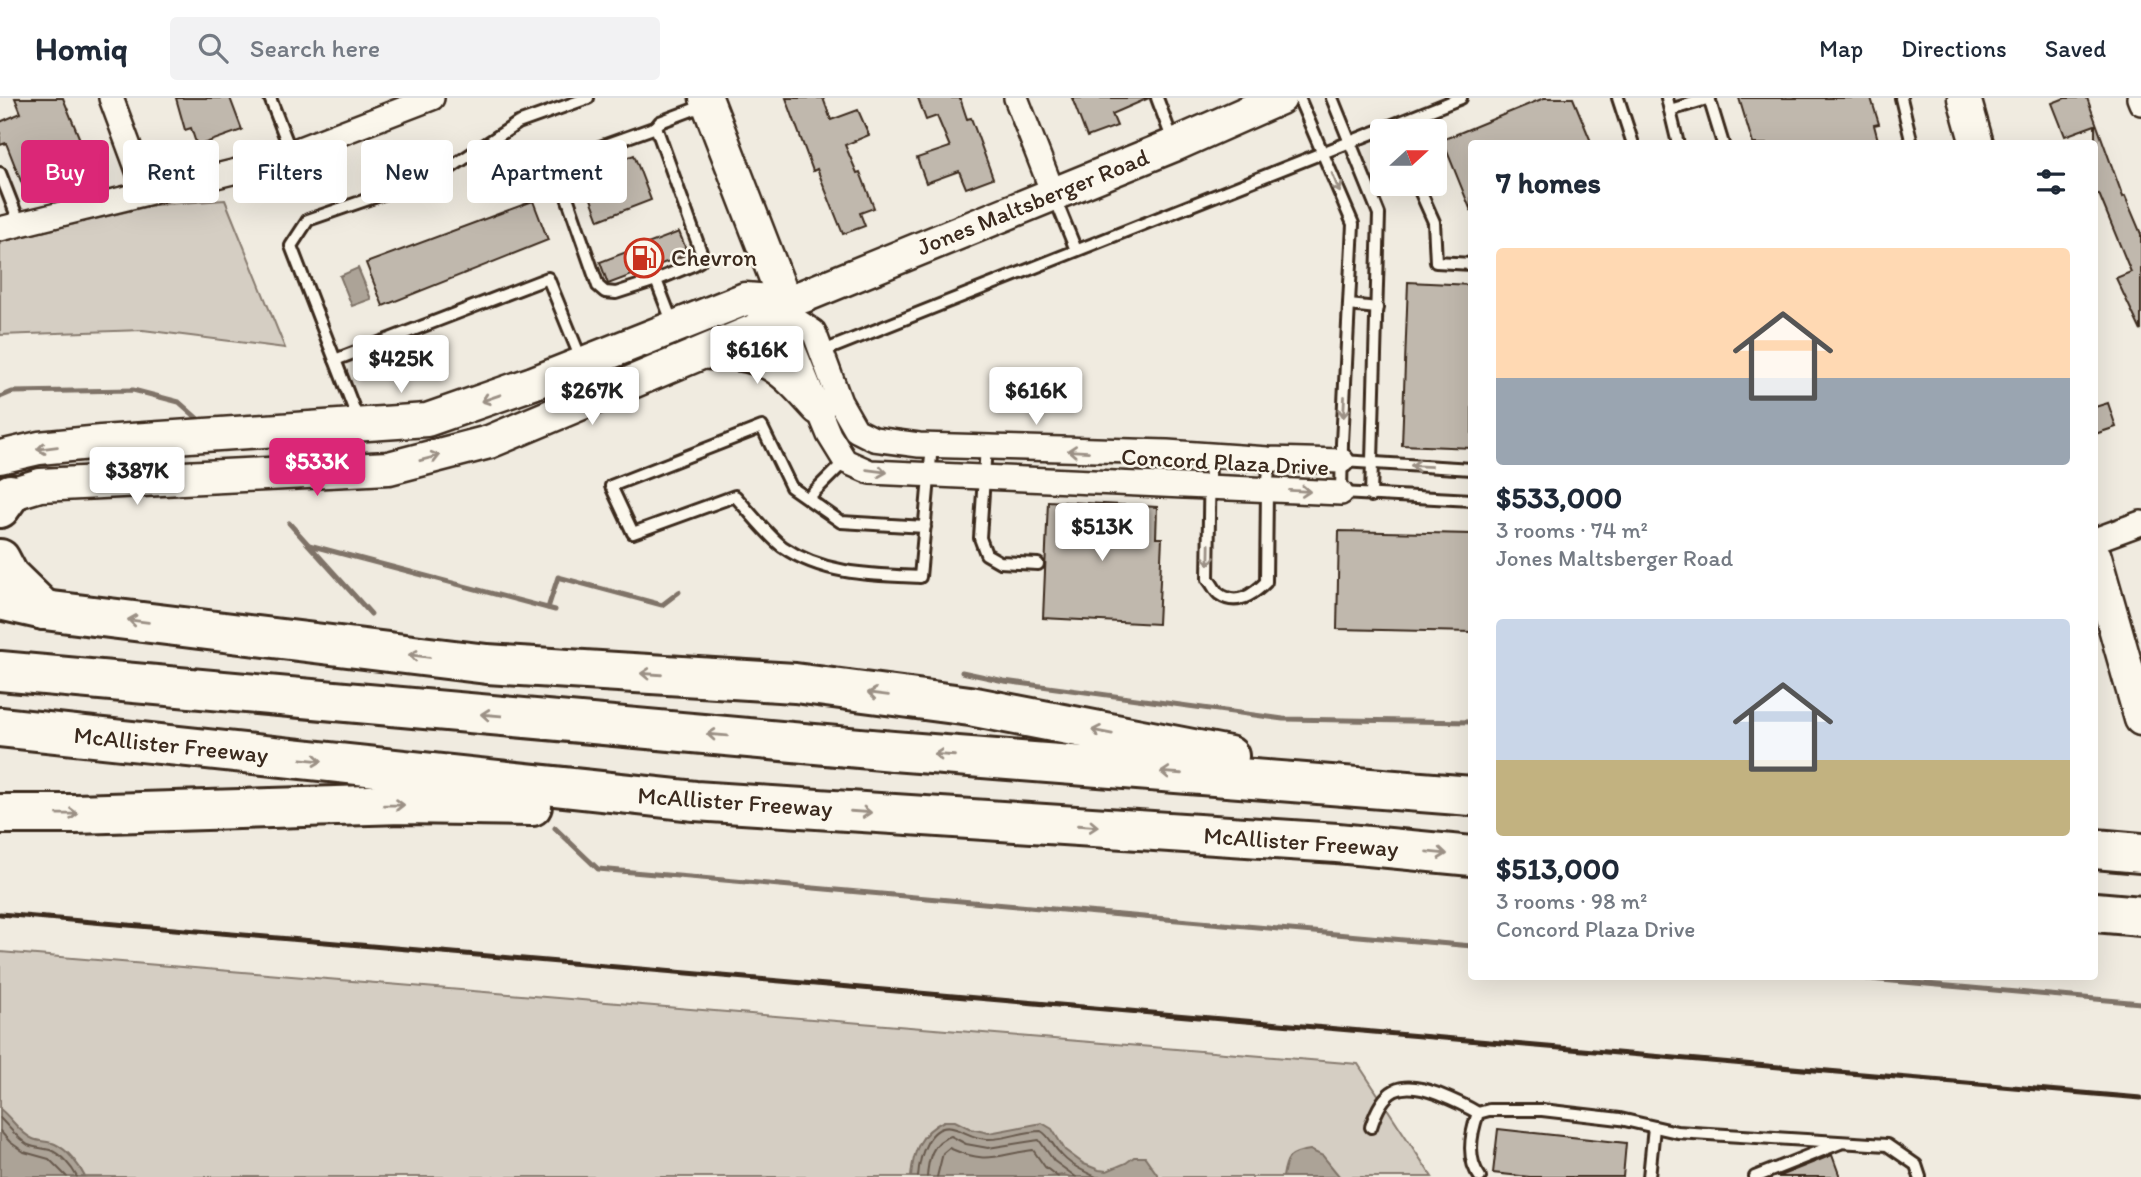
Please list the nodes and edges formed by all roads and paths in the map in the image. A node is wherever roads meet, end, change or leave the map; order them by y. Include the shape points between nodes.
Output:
1 (111, 98) edge
2 (270, 98) edge
3 (588, 98) edge
4 (1016, 98) edge
5 (1157, 98) edge
6 (1280, 98) edge
7 (1299, 98) edge
8 (1332, 98) edge
9 (1461, 98) edge
10 (1618, 98) edge
11 (1667, 98) edge
12 (1710, 98) edge
13 (1901, 98) edge
14 (1964, 98) edge
15 (417, 101) edge
16 (707, 101) edge
17 (1670, 110) junction
18 (1413, 119) edge
19 (656, 127) junction
20 (1370, 136) edge
21 (127, 140) edge
22 (286, 140) edge
23 (321, 140) edge
24 (1632, 140) edge
25 (1677, 140) edge
26 (1722, 140) edge
27 (1911, 140) edge
28 (1976, 140) edge
29 (1350, 143) junction
30 (1174, 145) junction
31 (1324, 153) junction
32 (0, 173) edge
33 (1053, 193) junction
34 (1422, 196) edge
35 (123, 198) edge
36 (10, 226) edge
37 (1076, 250) junction
38 (1468, 264) edge
39 (656, 280) junction
40 (1349, 305) junction
41 (1377, 308) junction
42 (787, 309) junction
43 (674, 327) junction
44 (821, 352) junction
45 (698, 354) junction
46 (335, 360) junction
47 (582, 364) junction
48 (818, 408) junction
49 (360, 425) junction
50 (932, 445) junction
51 (986, 446) junction
52 (1210, 455) junction
53 (0, 457) edge
54 (1270, 459) junction
55 (845, 461) junction
56 (1342, 461) junction
57 (1371, 462) junction
58 (1468, 468) edge
59 (364, 470) junction
60 (931, 475) junction
61 (985, 477) junction
62 (1209, 487) junction
63 (1267, 490) junction
64 (1341, 493) junction
65 (1371, 496) junction
66 (808, 498) junction
67 (3, 500) edge
68 (1468, 500) edge
69 (2141, 523) edge
70 (925, 527) junction
71 (2098, 539) edge
72 (0, 559) edge
73 (1038, 564) dead end
74 (2098, 566) edge
75 (0, 600) edge
76 (44, 610) junction
77 (0, 671) edge
78 (2137, 687) edge
79 (2141, 719) edge
80 (0, 727) edge
81 (1410, 792) junction
82 (1468, 796) edge
83 (695, 801) junction
84 (0, 814) edge
85 (2098, 849) edge
86 (2141, 853) edge
87 (1468, 856) edge
88 (2098, 912) edge
89 (2138, 916) edge
90 (1478, 1113) junction
91 (1371, 1127) dead end
92 (1654, 1127) junction
93 (1843, 1142) junction
94 (1480, 1177) edge
95 (1649, 1177) edge
96 (1755, 1177) edge
97 (1920, 1177) edge

1 - 21 street
2 - 22 lane
3 - 46 lane via 518,123 441,174 308,220 291,246
4 - 33 street
5 - 30 lane
6 - 30 main road, Jones Maltsberger Road
7 - 31 lane
8 - 29 lane
9 - 18 lane
10 - 24 lane
11 - 17 lane
12 - 17 lane
12 - 26 lane
13 - 27 lane
14 - 28 main road
15 - 23 street
16 - 19 lane
16 - 42 main road
17 - 25 lane
19 - 39 lane via 702,255 695,264
19 - 39 lane via 559,164 598,286 615,293
20 - 29 lane
29 - 31 lane
29 - 41 lane via 1379,214
30 - 33 main road, Jones Maltsberger Road
31 - 37 lane
31 -> 40 lane via 1353,224
32 - 36 lane
33 - 37 lane
33 - 42 main road, Jones Maltsberger Road
34 - 38 lane via 1434,222 1436,262
35 - 36 street
37 - 44 lane
39 - 43 lane
40 - 41 lane
40 -> 56 lane
41 - 57 lane
42 - 43 main road, Jones Maltsberger Road via 745,299
42 - 44 street, Concord Plaza Drive via 814,332
42 - 45 main road, Jones Maltsberger Road via 756,330
42 - 48 street via 789,338
43 - 47 main road, Jones Maltsberger Road
44 - 50 street, Concord Plaza Drive via 856,430 874,439
45 - 48 main road via 733,352 762,359 792,379
59 -> 45 main road, Jones Maltsberger Road via 389,468 489,442
46 - 47 lane via 548,278
46 - 49 lane
47 -> 49 main road, Jones Maltsberger Road via 427,420
48 - 55 street via 828,436
49 -> 53 main road, Jones Maltsberger Road via 101,442
49 - 59 main road
50 - 51 street, Concord Plaza Drive
50 - 60 lane
52 -> 51 street, Concord Plaza Drive
51 - 61 lane
52 - 54 street, Concord Plaza Drive
52 - 62 lane
54 - 56 street, Concord Plaza Drive
54 - 63 lane
55 -> 60 street, Concord Plaza Drive via 870,472
55 - 66 lane
56 - 57 lane
56 - 64 lane
58 -> 57 lane
57 - 65 lane
59 - 67 main road, Jones Maltsberger Road via 40,485
60 - 61 street, Concord Plaza Drive
60 - 70 lane
61 - 62 street, Concord Plaza Drive
61 - 73 lane via 980,538 986,554 1000,562
62 - 63 street, Concord Plaza Drive
62 -> 63 lane via 1208,579 1220,594 1234,599 1251,597 1266,582
63 -> 64 street, Concord Plaza Drive
64 - 65 lane
65 - 68 lane
66 - 70 lane via 841,522
66 - 70 lane via 791,487 762,427 611,486 634,533 734,496 782,546 819,565 862,574 920,577
69 - 71 street
72 - 76 highway via 9,576
74 - 78 main road
75 - 76 highway
81 -> 76 highway via 970,706 795,683 487,664
81 -> 77 highway
78 - 79 main road
80 -> 83 highway, McAllister Freeway
81 - 82 highway
84 -> 83 highway
83 -> 87 highway, McAllister Freeway
85 - 86 highway
88 - 89 highway
90 - 91 lane via 1459,1101 1410,1086 1385,1098
90 - 92 lane via 1542,1110
90 - 94 lane via 1471,1147
92 - 93 lane
92 - 95 lane
93 - 96 lane
93 - 97 lane via 1887,1145 1916,1165

